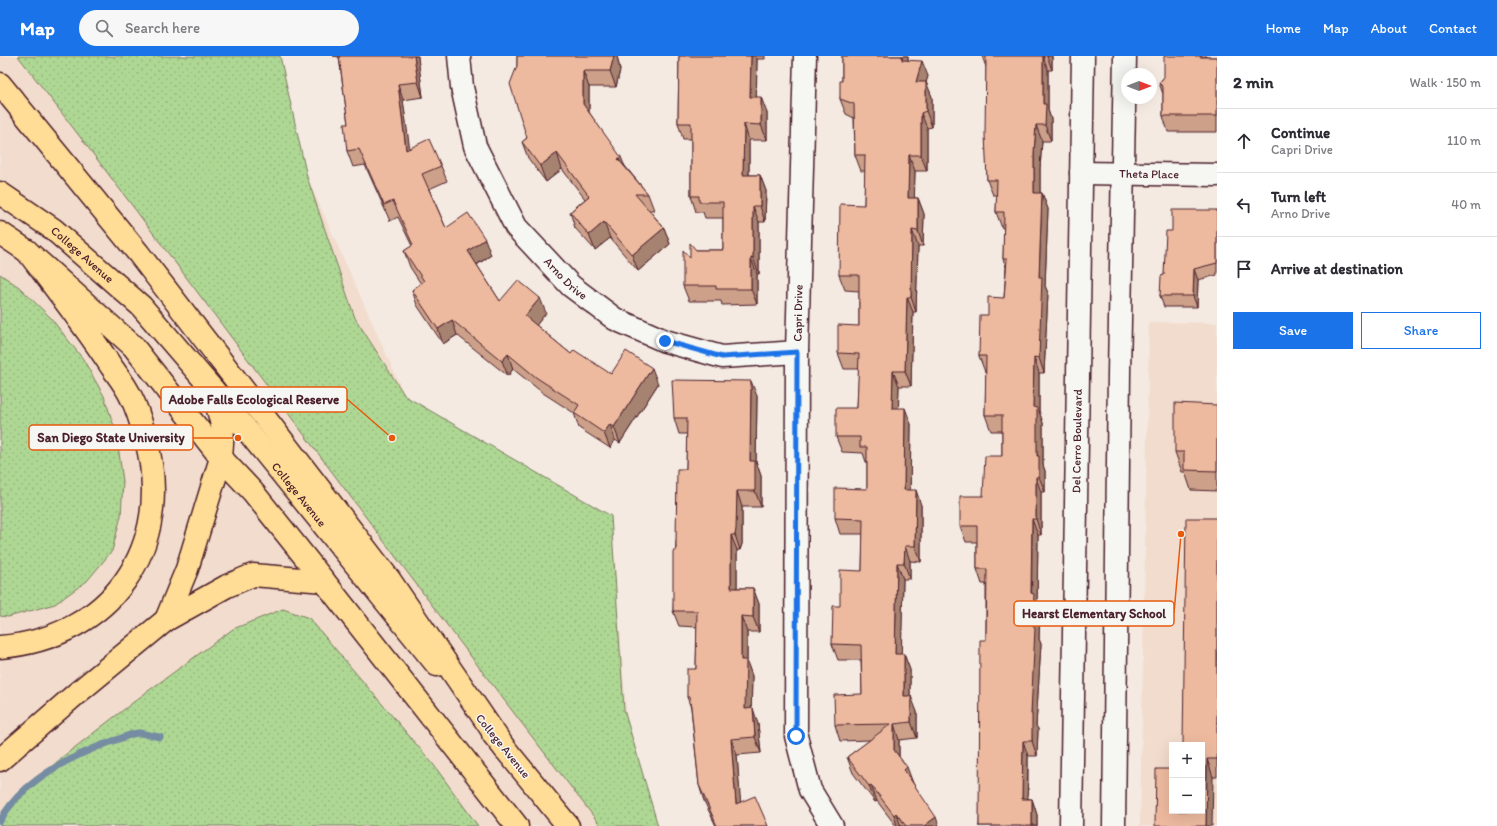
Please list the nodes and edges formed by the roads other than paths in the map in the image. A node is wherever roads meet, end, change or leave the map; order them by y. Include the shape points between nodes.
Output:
1 (459, 56) edge
2 (805, 56) edge
3 (1083, 56) edge
4 (1125, 56) edge
5 (0, 84) edge
6 (1081, 173) junction
7 (1123, 174) junction
8 (1217, 175) edge
9 (0, 193) edge
10 (0, 233) edge
11 (27, 251) junction
12 (797, 352) junction
13 (213, 390) junction
14 (221, 458) junction
15 (324, 581) junction
16 (166, 620) junction
17 (0, 647) edge
18 (505, 749) junction
19 (0, 760) edge
20 (517, 826) edge
21 (568, 826) edge
22 (832, 826) edge
23 (1071, 826) edge
24 (1114, 826) edge

1 - 12 street, Arno Drive via 462,87 475,146 516,227 571,286 615,319 665,341 722,357
2 - 12 street, Capri Drive
3 - 6 street, Del Cerro Boulevard
4 - 7 street
5 - 18 main road via 144,260 389,579
6 - 7 street, Theta Place
6 - 23 street, Del Cerro Boulevard
7 - 8 street, Theta Place
7 - 24 street
9 - 13 main road, College Avenue via 53,229 141,306
10 - 11 main road
11 - 14 main road via 133,346
11 - 17 main road via 96,342 131,397 151,457 152,518 140,557 122,586 98,610 68,630 42,640
12 - 22 street, Capri Drive via 796,736 810,790
13 - 14 main road via 222,429
13 - 18 main road, College Avenue
14 - 15 main road
14 - 16 main road via 187,569
15 - 16 main road via 253,575 227,586
15 - 20 main road
16 - 19 main road
18 - 21 main road, College Avenue

